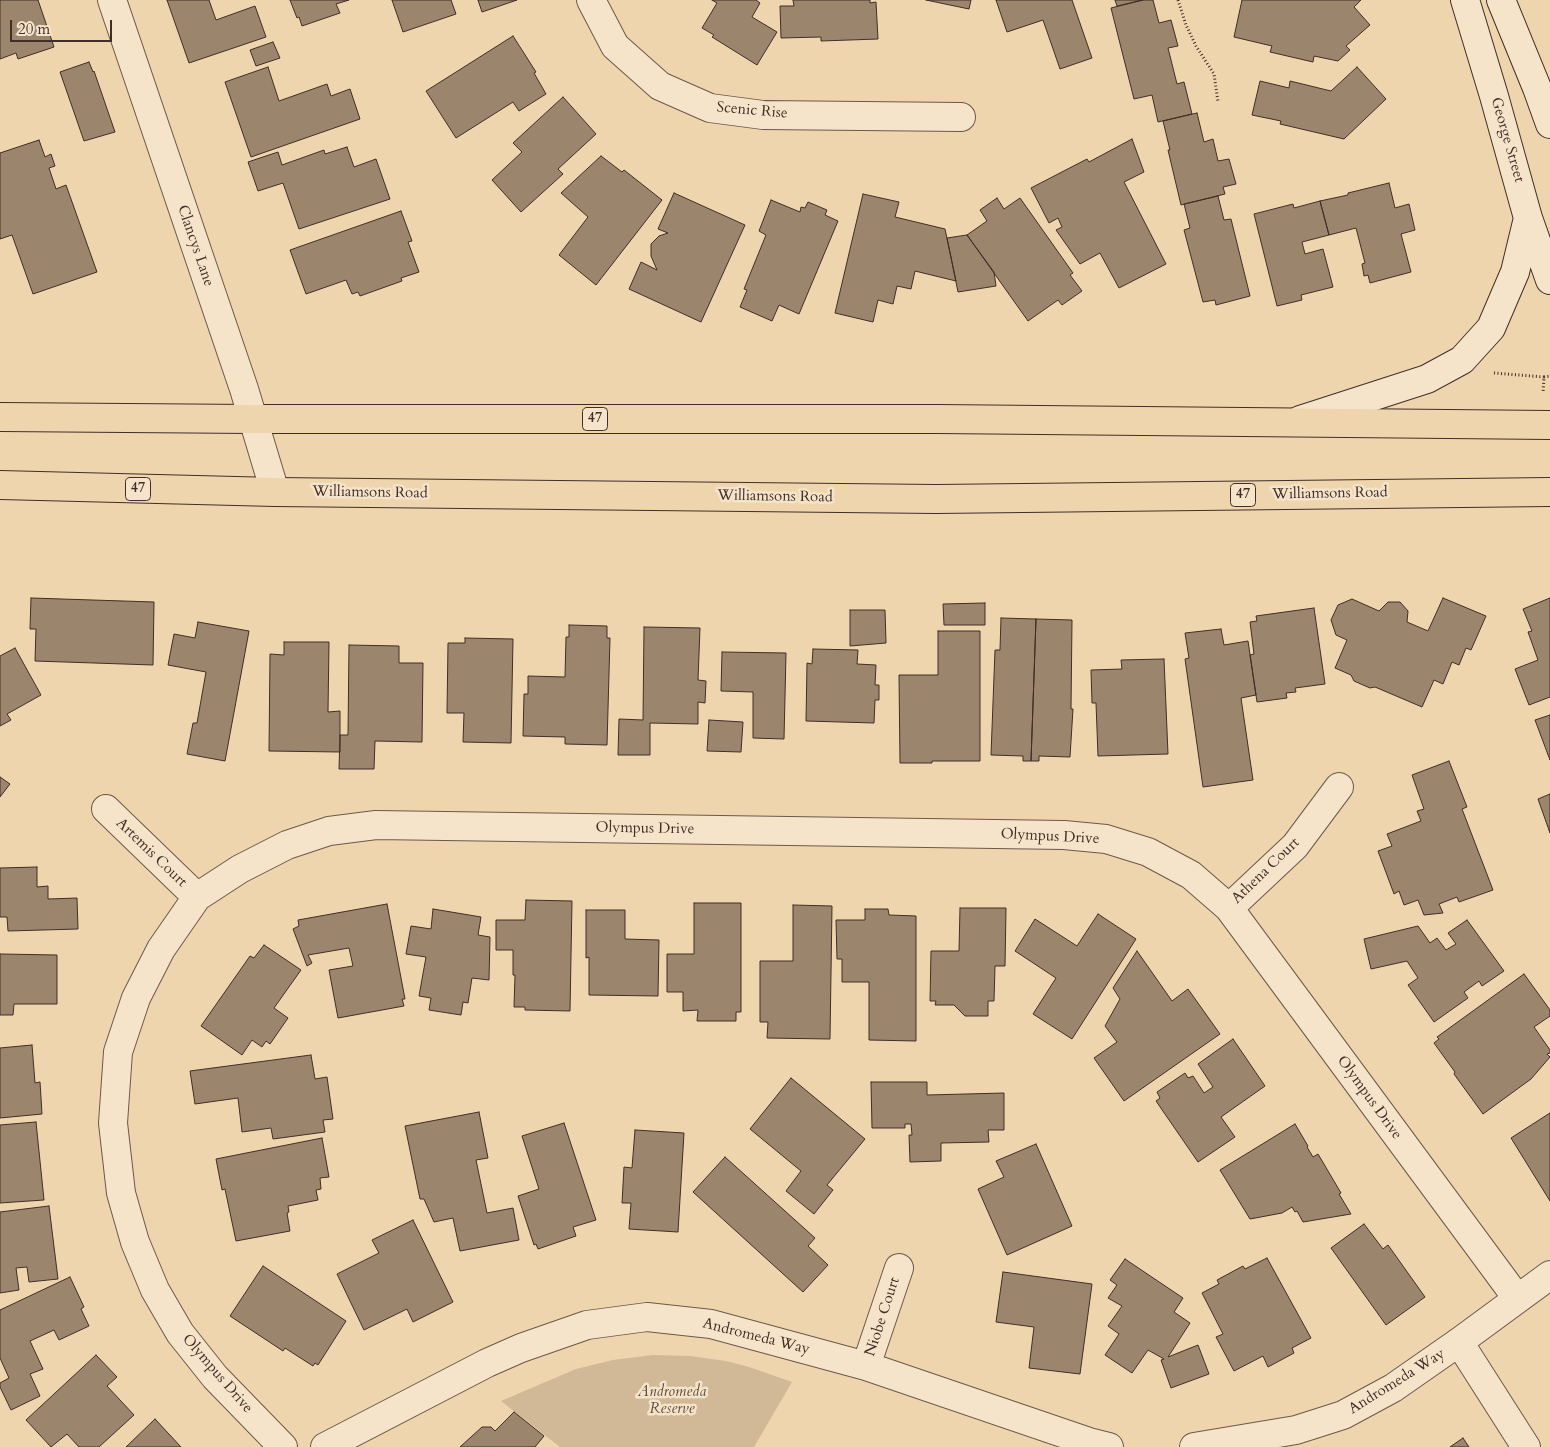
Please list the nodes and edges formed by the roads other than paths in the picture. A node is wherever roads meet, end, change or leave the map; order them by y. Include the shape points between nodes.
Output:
1 (112, 0) edge
2 (591, 0) edge
3 (1465, 0) edge
4 (1501, 0) edge
5 (961, 117) dead end
6 (1550, 124) edge
7 (1528, 218) junction
8 (1550, 280) edge
9 (0, 417) edge
10 (252, 420) junction
11 (1291, 423) junction
12 (1550, 425) edge
13 (0, 486) edge
14 (275, 492) junction
15 (1550, 492) edge
16 (1339, 786) dead end
17 (106, 809) dead end
18 (197, 897) junction
19 (1229, 908) junction
20 (899, 1268) dead end
21 (1550, 1275) edge
22 (1517, 1298) junction
23 (1459, 1342) junction
24 (866, 1366) junction
25 (283, 1447) edge
26 (325, 1447) edge
27 (1109, 1447) edge
28 (1194, 1447) edge
29 (1526, 1447) edge

1 - 10 street, Clancys Lane
2 - 5 street, Scenic Rise via 615,46 660,86 710,108 764,115
3 - 7 street, George Street
4 - 6 street
7 - 8 street, George Street
7 - 11 street via 1515,272 1491,328 1462,360 1426,379
9 - 10 main road, 47
10 - 11 main road, 47 via 938,419
10 - 14 street, Clancys Lane
11 - 12 main road, 47
13 - 14 main road, Williamsons Road / 47
14 - 15 main road, Williamsons Road / 47 via 936,499
16 - 19 street, Athena Court via 1295,846
17 - 18 street, Artemis Court
18 - 19 street, Olympus Drive via 240,869 287,845 329,831 376,825 1064,835 1106,839 1148,852 1191,876
18 - 25 street, Olympus Drive via 160,949 136,998 118,1052 113,1123 121,1193 134,1242 155,1290 180,1333 215,1377
19 - 22 street, Olympus Drive
20 - 24 street, Niobe Court
21 - 22 street, Andromeda Way
22 - 23 street, Andromeda Way
23 - 28 street, Andromeda Way via 1393,1388 1343,1415 1296,1430
23 - 29 street
24 - 26 street, Andromeda Way via 711,1324 647,1317 587,1324 487,1363
24 - 27 street, Andromeda Way

